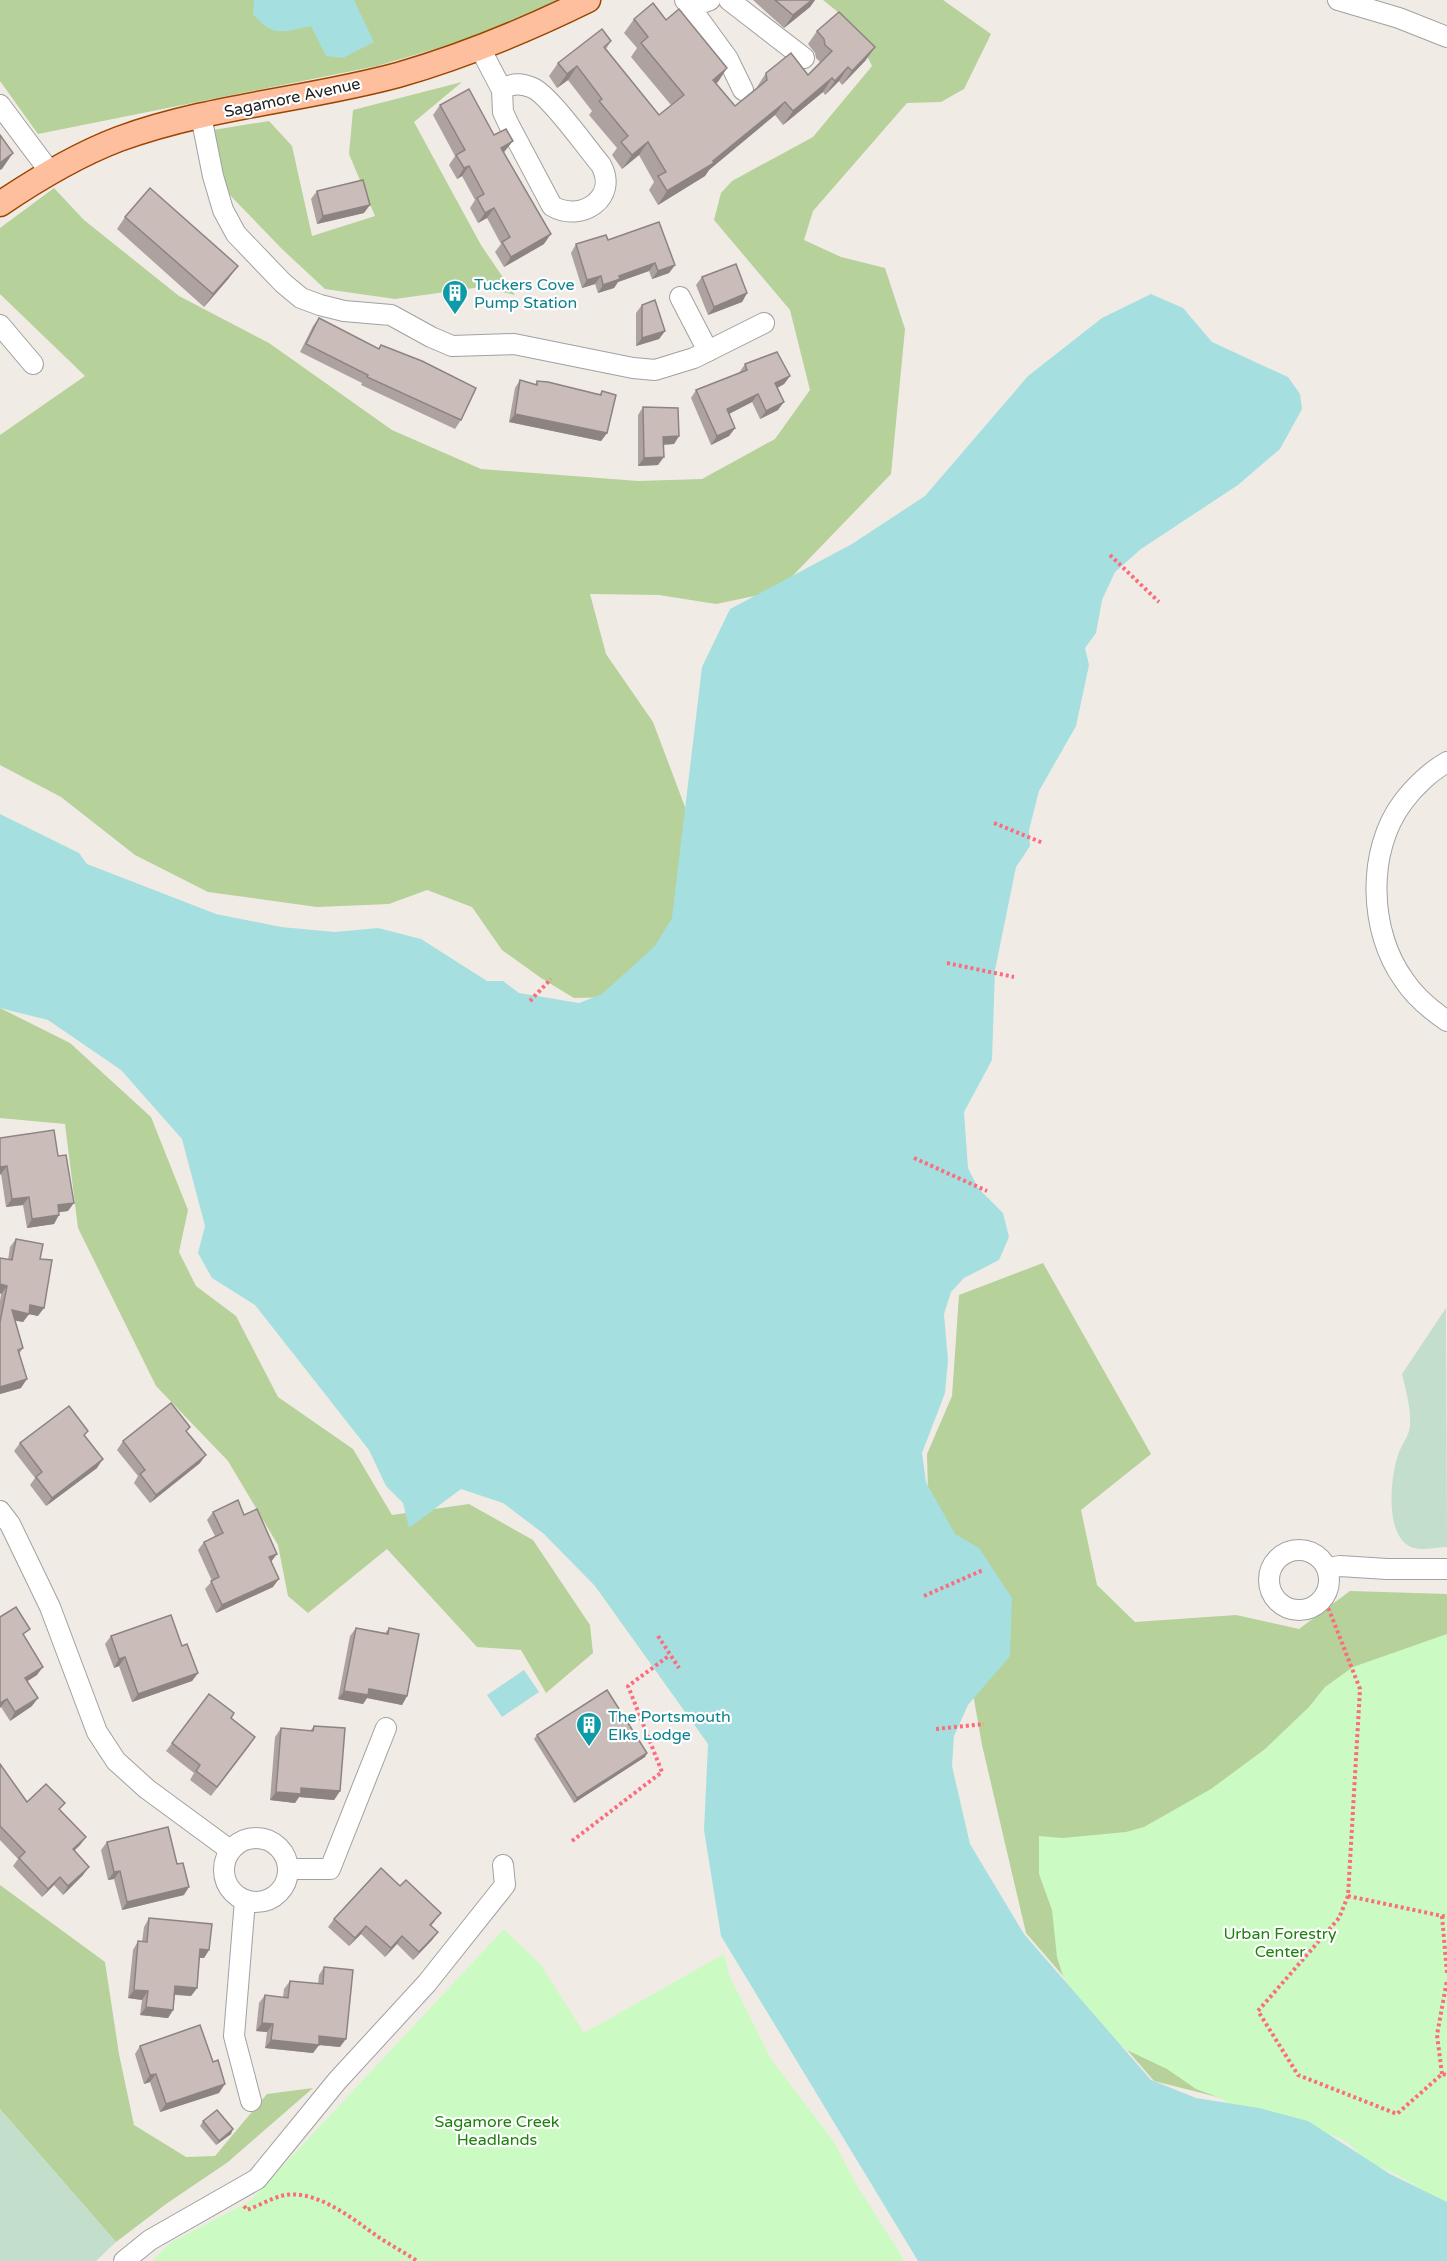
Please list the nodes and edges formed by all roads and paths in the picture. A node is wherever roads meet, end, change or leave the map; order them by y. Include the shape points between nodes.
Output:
1 (588, 0) edge
2 (710, 0) edge
3 (729, 0) edge
4 (1338, 0) edge
5 (688, 4) edge
6 (1447, 37) edge
7 (480, 48) junction
8 (804, 58) dead end
9 (502, 90) junction
10 (744, 90) dead end
11 (0, 105) edge
12 (201, 116) junction
13 (50, 172) junction
14 (0, 204) edge
15 (680, 297) dead end
16 (764, 323) dead end
17 (0, 325) edge
18 (708, 351) junction
19 (33, 364) dead end
20 (1110, 555) dead end
21 (1160, 602) dead end
22 (1447, 762) edge
23 (994, 823) dead end
24 (1043, 843) dead end
25 (947, 963) dead end
26 (1014, 977) dead end
27 (551, 978) dead end
28 (530, 1001) dead end
29 (1447, 1021) edge
30 (914, 1158) dead end
31 (987, 1191) dead end
32 (0, 1510) edge
33 (1326, 1568) junction
34 (1447, 1569) edge
35 (982, 1570) dead end
36 (924, 1596) dead end
37 (1324, 1597) junction
38 (658, 1636) dead end
39 (670, 1655) junction
40 (679, 1668) dead end
41 (984, 1724) dead end
42 (386, 1728) dead end
43 (936, 1729) dead end
44 (572, 1841) dead end
45 (230, 1850) junction
46 (503, 1865) dead end
47 (288, 1869) junction
48 (1348, 1896) junction
49 (245, 1900) junction
50 (1445, 1916) edge
51 (1447, 1973) edge
52 (1447, 1980) edge
53 (1444, 2075) edge
54 (251, 2101) dead end
55 (235, 2193) junction
56 (130, 2255) edge
57 (417, 2261) edge

1 - 7 main road, Sagamore Avenue
2 - 5 street
3 - 8 street
4 - 6 street
5 - 10 street via 728,59
7 - 9 street
7 - 12 main road, Sagamore Avenue via 349,87
9 - 9 street via 503,112 552,206 573,212 599,201 607,185 606,175 543,94 524,85 508,85
11 - 13 street
12 - 13 main road, Sagamore Avenue via 117,140
12 - 18 street via 213,176 231,226 260,261 301,298 344,311 391,315 452,346 514,344 655,370
13 - 14 main road, Sagamore Avenue
15 - 18 street
16 - 18 street
17 - 19 street
20 - 21 path
22 - 29 street via 1403,801 1386,835 1377,881 1382,931 1395,966 1418,997
23 - 24 path
25 - 26 path
27 - 28 path
30 - 31 path
32 - 45 street via 50,1607 97,1732 116,1761
33 - 34 street
33 - 37 street via 1328,1588
33 - 37 street via 1314,1554 1295,1551 1278,1559 1270,1576 1273,1595 1288,1608 1308,1609
35 - 36 path
37 - 48 path via 1360,1689
38 - 39 path
39 - 40 path
39 - 44 path via 628,1686 662,1772
41 - 43 path
42 - 47 street via 330,1869
45 - 47 street via 240,1841 264,1838 285,1856
45 - 49 street via 224,1861 224,1874 228,1886
46 - 55 street via 505,1885 427,1983 337,2081 257,2179
47 - 49 street via 286,1883 277,1894 267,1900
48 - 50 path
48 - 53 path via 1340,1918 1258,2011 1298,2076 1397,2114
49 - 54 street via 234,2036
50 - 51 path
52 - 53 path via 1437,2035
55 - 56 street
55 - 57 path via 247,2211 283,2195 304,2196 328,2204

